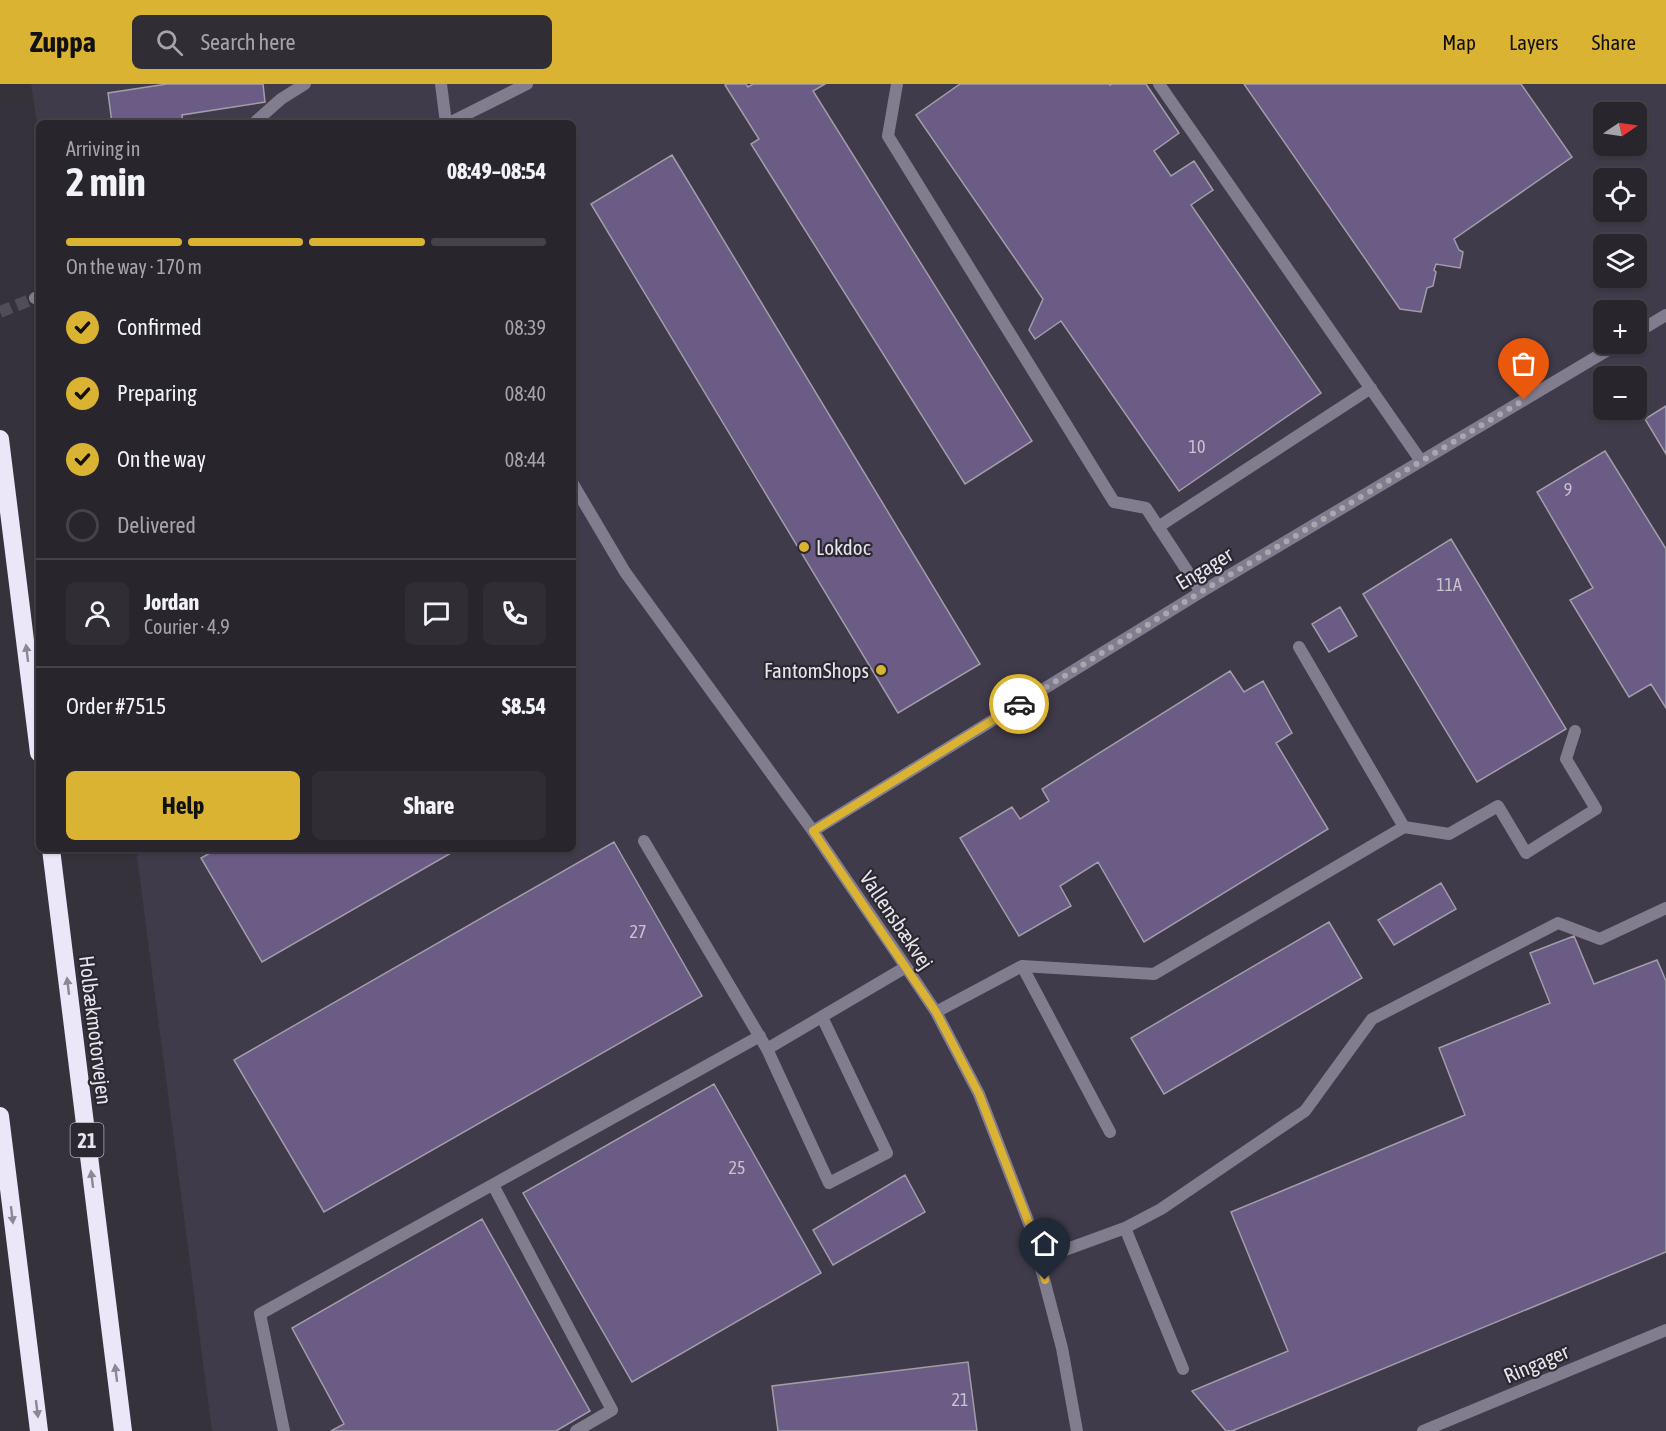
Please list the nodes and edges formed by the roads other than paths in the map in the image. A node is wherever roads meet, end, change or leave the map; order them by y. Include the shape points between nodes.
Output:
1 (304, 84) edge
2 (441, 84) edge
3 (527, 84) edge
4 (897, 84) edge
5 (1159, 84) edge
6 (257, 120) edge
7 (447, 120) edge
8 (454, 120) edge
9 (1666, 315) edge
10 (1647, 326) edge
11 (1601, 354) edge
12 (1371, 388) junction
13 (0, 439) edge
14 (1421, 461) junction
15 (576, 489) edge
16 (1158, 527) junction
17 (1201, 592) junction
18 (1299, 647) dead end
19 (36, 729) edge
20 (1575, 731) dead end
21 (1404, 827) junction
22 (813, 831) junction
23 (644, 842) dead end
24 (51, 852) edge
25 (1666, 908) edge
26 (1022, 966) junction
27 (906, 967) junction
28 (936, 1012) junction
29 (822, 1017) junction
30 (760, 1036) junction
31 (767, 1049) junction
32 (0, 1116) edge
33 (1110, 1132) dead end
34 (493, 1185) junction
35 (1125, 1228) junction
36 (1040, 1259) junction
37 (1665, 1332) edge
38 (1183, 1370) dead end
39 (39, 1431) edge
40 (123, 1431) edge
41 (285, 1431) edge
42 (576, 1431) edge
43 (1077, 1431) edge
44 (1423, 1431) edge

1 - 6 street
2 - 7 street
3 - 8 street
4 - 16 street via 888,136 1114,502 1146,508
5 - 12 street
9 - 10 street
11 - 14 street, Engager
12 - 14 street
12 - 16 street
19 -> 13 highway
14 - 17 street, Engager
15 - 22 street, Vallensbækvej via 624,572
16 - 17 street
17 - 22 street, Engager
18 - 21 street
20 - 21 street via 1566,759 1596,809 1526,853 1498,806 1449,834
21 - 26 street via 1154,974
22 - 27 street, Vallensbækvej
23 - 30 street
40 -> 24 highway, Holbækmotorvejen / 21
25 - 35 street via 1600,939 1558,923 1372,1019 1305,1111 1161,1209
26 - 28 street
26 - 33 street
27 - 28 street, Vallensbækvej
27 - 29 street
28 - 36 street, Vallensbækvej via 979,1094
29 - 31 street
29 - 31 street via 887,1153 829,1183
30 - 31 street
30 - 34 street
32 -> 39 highway
34 - 41 street via 260,1314
34 - 42 street via 612,1410
35 - 36 street
35 - 38 street
36 - 43 street, Vallensbækvej
37 - 44 street, Ringager

